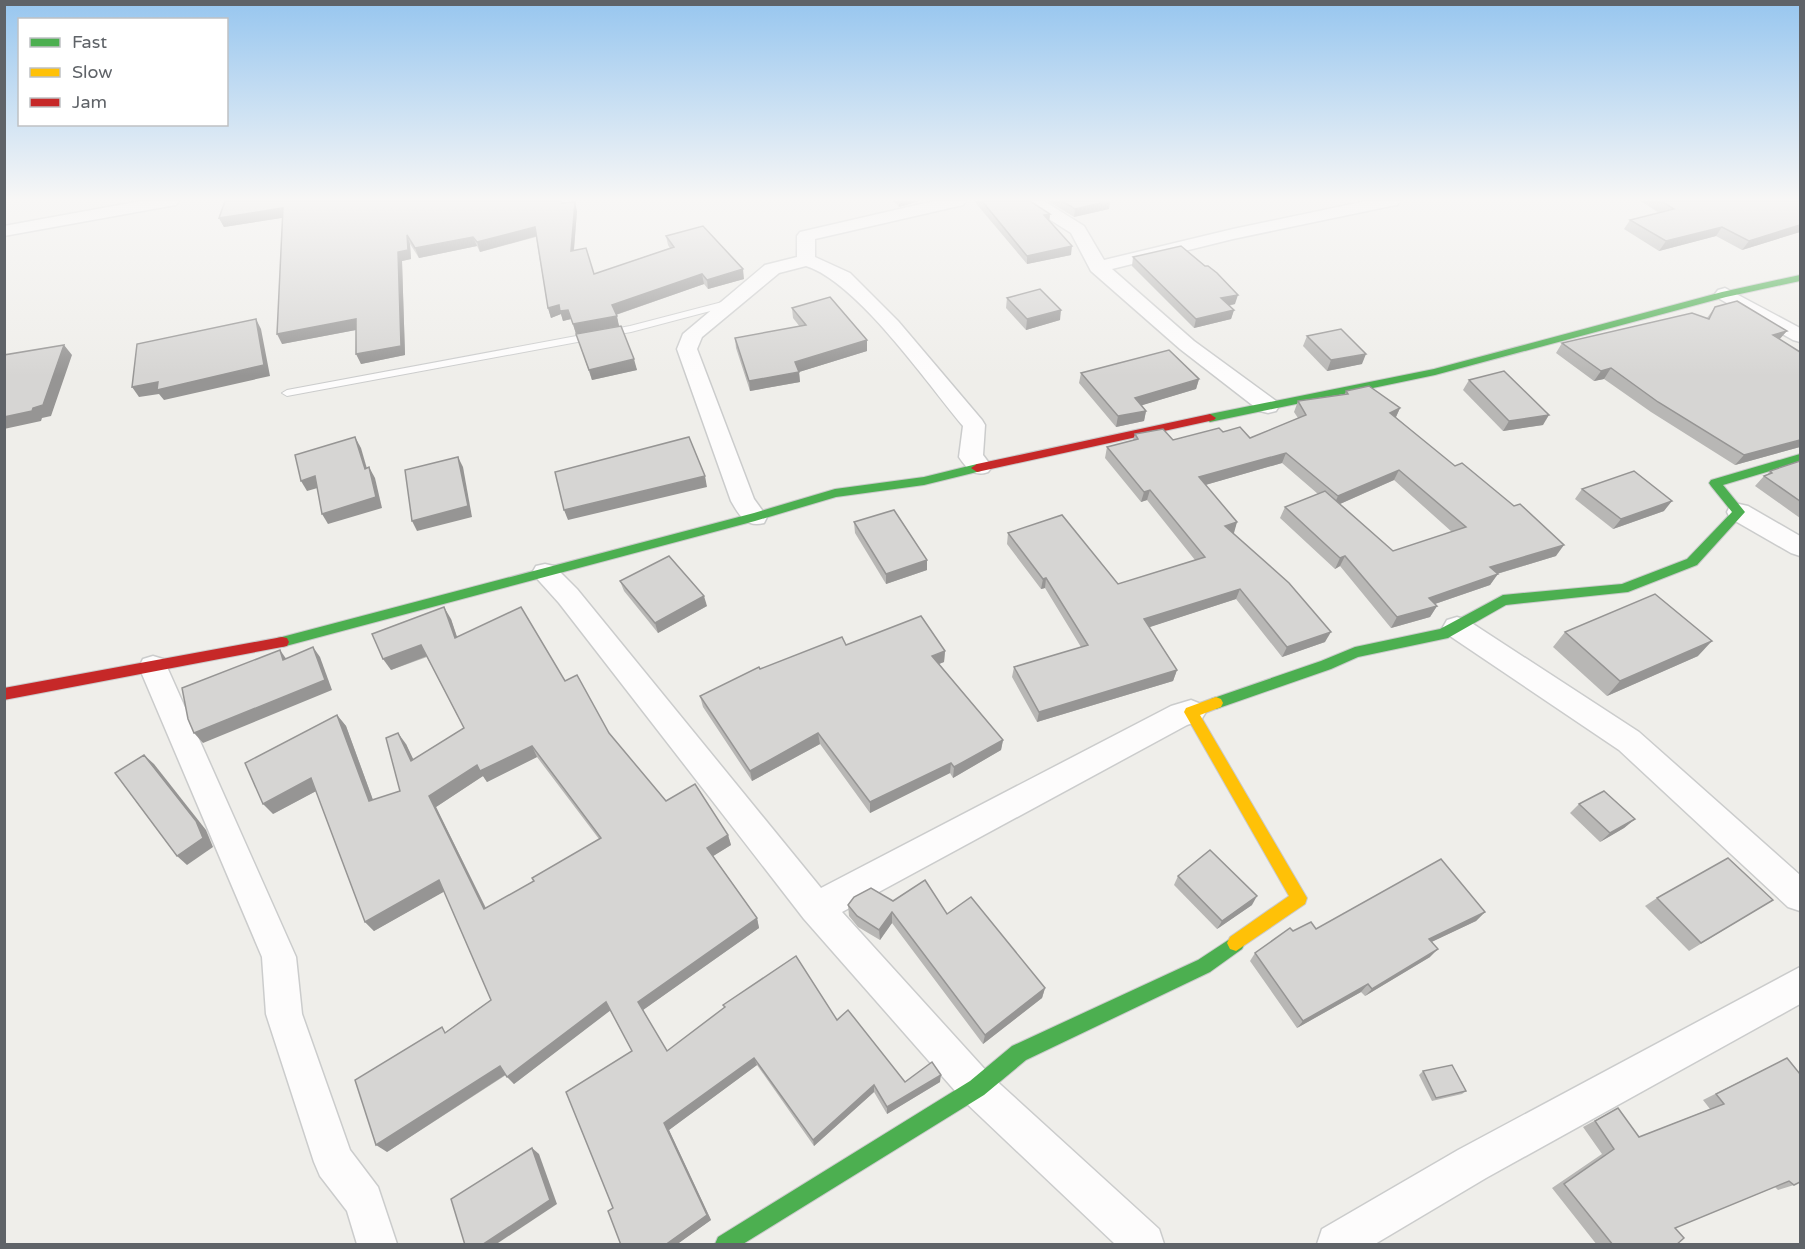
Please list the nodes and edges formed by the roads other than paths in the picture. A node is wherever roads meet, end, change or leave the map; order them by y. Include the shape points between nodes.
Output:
1 (1094, 259) edge
2 (1130, 259) edge
3 (806, 260) joint
4 (1098, 267) junction
5 (1800, 278) edge
6 (1725, 294) junction
7 (730, 303) junction
8 (1800, 336) edge
9 (287, 393) dead end
10 (1268, 406) junction
11 (1800, 458) edge
12 (980, 467) junction
13 (1739, 512) junction
14 (755, 517) junction
15 (1800, 547) edge
16 (545, 573) junction
17 (1456, 627) junction
18 (153, 667) junction
19 (4, 694) edge
20 (1191, 712) junction
21 (1800, 896) edge
22 (816, 908) junction
23 (1800, 985) edge
24 (977, 1088) junction
25 (377, 1245) edge
26 (725, 1245) edge
27 (1144, 1245) edge
28 (1337, 1245) edge

1 - 4 street
2 - 4 street
3 - 7 street via 772,269
3 - 12 street via 843,277 891,325 974,425 971,458
4 - 10 street via 1187,345
5 - 6 street
6 - 8 street
6 - 10 street via 1435,372
7 - 9 lane via 631,329
7 - 14 street via 693,334 687,349 743,501
10 - 12 street
11 - 13 street via 1715,483
12 - 14 street via 924,481 836,493
13 - 15 street
13 - 17 street via 1692,562 1623,589 1503,600
14 - 16 street
16 - 18 street via 302,638
16 - 22 street via 568,596
17 - 20 street via 1418,641 1355,652
17 - 21 street via 1629,741
18 - 19 street
18 - 25 street via 279,957 287,1025 334,1162 364,1201
20 - 22 street
20 - 24 street via 1299,898 1204,966 1018,1053
22 - 24 street
23 - 28 street via 1472,1164
24 - 26 street
24 - 27 street

